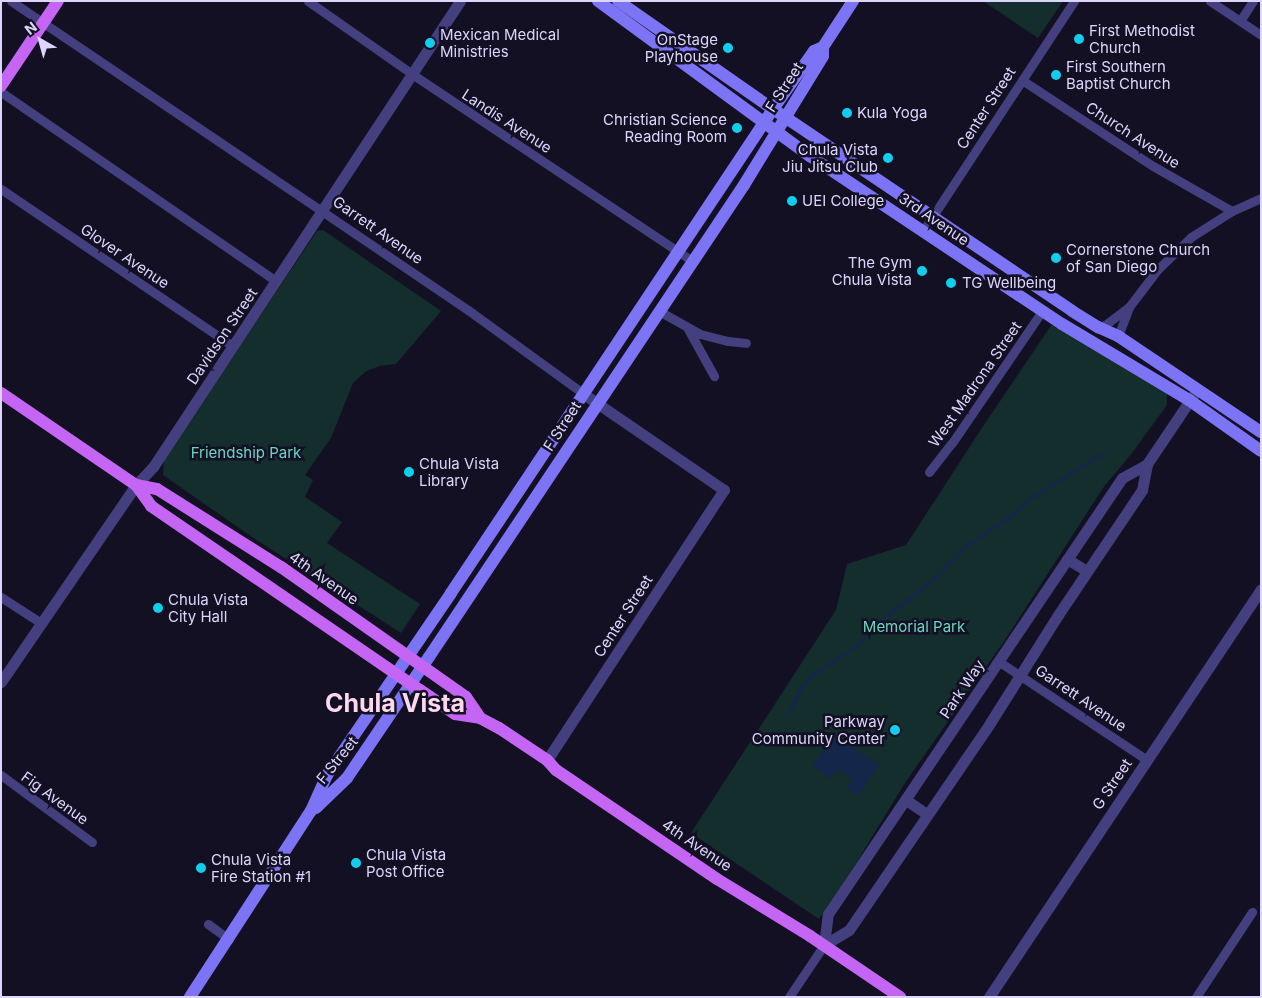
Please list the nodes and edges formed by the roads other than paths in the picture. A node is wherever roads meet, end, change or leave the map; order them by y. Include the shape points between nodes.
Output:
1 (11, 1) edge
2 (58, 1) edge
3 (308, 1) edge
4 (460, 1) edge
5 (598, 1) edge
6 (618, 1) edge
7 (853, 1) edge
8 (1074, 1) edge
9 (1210, 1) edge
10 (1253, 1) edge
11 (1240, 21) junction
12 (43, 23) junction
13 (1261, 35) edge
14 (823, 47) junction
15 (412, 74) junction
16 (1022, 80) junction
17 (1, 86) edge
18 (1, 92) edge
19 (773, 109) junction
20 (785, 117) junction
21 (765, 122) junction
22 (776, 130) junction
23 (1, 188) edge
24 (1261, 198) edge
25 (324, 211) junction
26 (1232, 211) junction
27 (933, 216) junction
28 (923, 231) junction
29 (677, 252) junction
30 (692, 261) junction
31 (276, 281) junction
32 (1129, 307) junction
33 (1070, 309) junction
34 (659, 311) junction
35 (1042, 311) junction
36 (1098, 327) junction
37 (687, 328) junction
38 (1118, 336) junction
39 (746, 343) dead end
40 (233, 346) junction
41 (714, 376) dead end
42 (1, 393) edge
43 (584, 394) junction
44 (1193, 396) junction
45 (596, 403) junction
46 (1261, 432) edge
47 (1261, 451) edge
48 (1147, 464) junction
49 (929, 472) dead end
50 (136, 485) junction
51 (724, 490) joint
52 (1068, 559) junction
53 (1087, 572) junction
54 (1261, 589) edge
55 (1, 597) edge
56 (41, 623) junction
57 (408, 657) junction
58 (998, 661) junction
59 (422, 667) junction
60 (397, 674) junction
61 (1020, 675) junction
62 (1, 682) edge
63 (411, 684) junction
64 (480, 718) junction
65 (547, 760) junction
66 (1147, 760) junction
67 (1, 776) edge
68 (906, 800) junction
69 (311, 811) junction
70 (927, 814) junction
71 (92, 842) dead end
72 (1252, 912) dead end
73 (208, 924) dead end
74 (229, 939) junction
75 (824, 945) junction
76 (190, 997) edge
77 (789, 997) edge
78 (900, 997) edge
79 (989, 997) edge
80 (1196, 997) edge

1 - 12 street, Garrett Avenue
2 - 12 main road
3 - 15 street, Landis Avenue
4 - 15 street, Davidson Street
5 - 21 main road, 3rd Avenue
6 - 19 main road, 3rd Avenue
7 - 14 main road, F Street
8 - 16 street, Center Street
9 - 11 street
10 - 11 street
11 - 13 street
12 - 17 main road
12 - 25 street, Garrett Avenue
14 - 19 main road, F Street via 814,51
14 - 20 main road, F Street via 823,56
15 - 25 street, Davidson Street
15 - 29 street, Landis Avenue
16 - 26 street, Church Avenue via 1154,166
16 - 27 street, Center Street
18 - 31 street
19 - 20 main road, 3rd Avenue
19 - 21 main road, F Street
20 - 22 main road, F Street
20 - 27 main road, 3rd Avenue
21 - 22 main road, 3rd Avenue
21 - 29 main road, F Street
22 - 28 main road, 3rd Avenue
22 - 30 main road, F Street via 744,185
23 - 40 street, Glover Avenue
24 - 26 street
25 - 31 street, Davidson Street
25 - 43 street, Garrett Avenue via 495,328
26 - 32 street via 1191,238 1158,269
27 - 28 street, Center Street
27 - 33 main road, 3rd Avenue
28 - 35 main road, 3rd Avenue
29 - 30 street, Landis Avenue
29 - 43 main road, F Street
30 - 34 main road, F Street
31 - 40 street, Davidson Street
32 - 36 street
32 - 38 street
33 - 35 main road via 1048,308
33 - 36 main road, 3rd Avenue
34 - 37 street
34 - 45 main road, F Street
35 - 44 main road, 3rd Avenue
35 - 49 street, West Madrona Street
36 - 38 main road, 3rd Avenue
37 - 39 street
37 - 41 street
38 - 44 main road, 3rd Avenue
40 - 50 street, Davidson Street via 153,467
42 - 50 main road, 4th Avenue
43 - 45 street, Garrett Avenue
43 - 57 main road, F Street
44 - 46 main road, 3rd Avenue
44 - 47 main road, 3rd Avenue
44 - 48 street, Park Way
45 - 51 street, Garrett Avenue
45 - 59 main road, F Street
48 - 52 street, Park Way via 1122,478
48 - 53 street, Park Way via 1142,490
50 - 56 street, Davidson Street
50 - 57 main road, 4th Avenue via 157,489 280,567
50 - 60 main road, 4th Avenue via 151,506
51 - 65 street, Center Street
52 - 53 street
52 - 58 street, Park Way
53 - 61 street, Park Way
54 - 66 street, G Street
55 - 56 street
56 - 62 street, Davidson Street
57 - 59 main road, 4th Avenue
57 - 60 main road, F Street
58 - 61 street, Garrett Avenue
58 - 68 street, Park Way
59 - 63 main road, F Street
59 - 64 main road, 4th Avenue via 466,697
60 - 63 main road, 4th Avenue
60 - 69 main road, F Street via 327,775
61 - 66 street, Garrett Avenue
61 - 70 street, Park Way
63 - 64 main road, 4th Avenue via 456,714
63 - 69 main road, F Street via 347,778
64 - 65 main road, 4th Avenue
65 - 75 main road, 4th Avenue via 556,770 717,879
66 - 79 street, G Street
67 - 71 street, Fig Avenue
68 - 70 street
68 - 75 street, Park Way via 828,914
69 - 74 main road, F Street
70 - 75 street, Park Way via 849,930
72 - 80 street
73 - 74 street
74 - 76 main road, F Street
75 - 77 street, Park Way
75 - 78 main road, 4th Avenue

